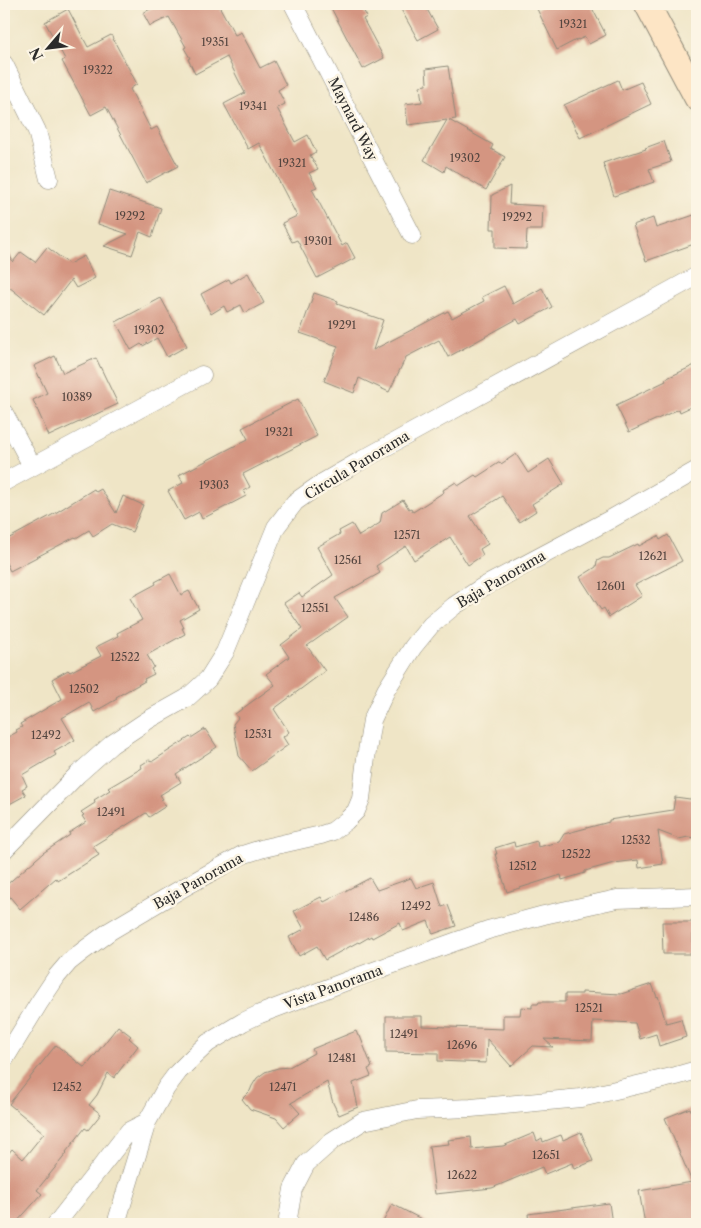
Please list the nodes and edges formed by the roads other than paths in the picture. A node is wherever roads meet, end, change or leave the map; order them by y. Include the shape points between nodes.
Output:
1 (292, 4) edge
2 (648, 4) edge
3 (4, 64) edge
4 (697, 98) edge
5 (49, 179) dead end
6 (412, 235) dead end
7 (697, 276) edge
8 (202, 374) dead end
9 (4, 413) edge
10 (32, 466) junction
11 (697, 470) edge
12 (4, 482) edge
13 (4, 850) edge
14 (697, 896) edge
15 (4, 1060) edge
16 (697, 1070) edge
17 (147, 1122) junction
18 (56, 1224) edge
19 (116, 1224) edge
20 (290, 1224) edge

1 - 6 street, Maynard Way
2 - 4 street
3 - 5 street via 37,132
7 - 13 street, Circula Panorama via 360,461 296,502 276,527 225,652 208,679 187,698 112,744 76,775
8 - 10 street
9 - 10 street
10 - 12 street
11 - 15 street, Baja Panorama via 481,588 431,625 386,690 372,720 361,798 356,811 333,831 242,855 110,931 69,962 57,976
14 - 17 street, Vista Panorama via 617,899 488,930 260,1014 208,1043 192,1058 166,1088
16 - 20 street via 581,1098 417,1110 363,1121 332,1141 306,1164 292,1189
17 - 18 street, Vista Panorama via 129,1131
17 - 19 street

